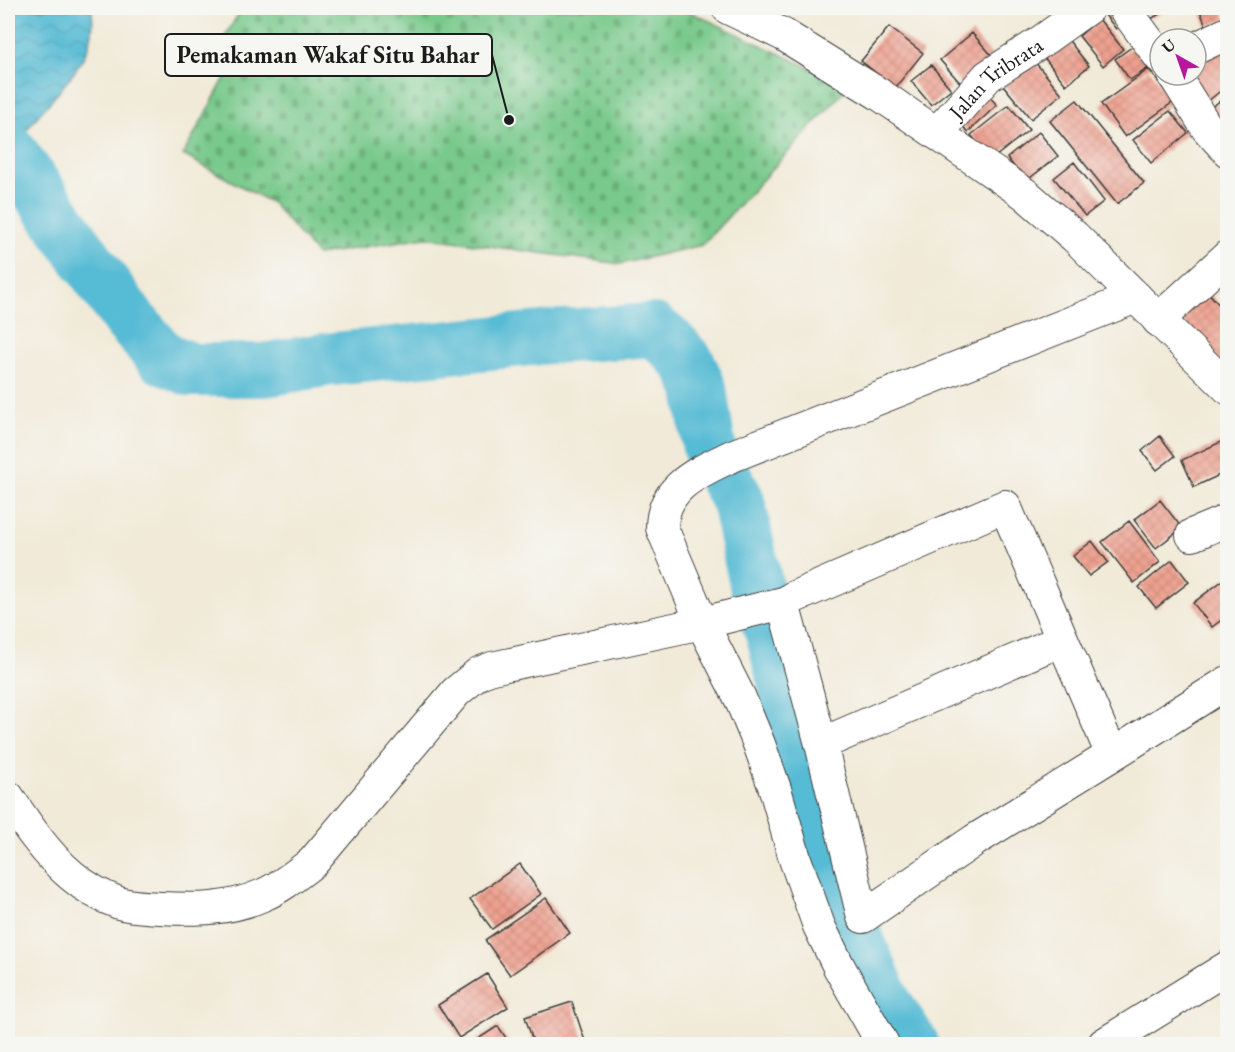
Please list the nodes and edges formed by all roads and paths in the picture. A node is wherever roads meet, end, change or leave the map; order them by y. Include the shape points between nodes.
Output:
1 (728, 8) edge
2 (1088, 8) edge
3 (1124, 8) edge
4 (1227, 33) edge
5 (1148, 41) edge
6 (1208, 42) edge
7 (1181, 87) edge
8 (937, 133) junction
9 (1227, 151) edge
10 (1227, 256) edge
11 (1136, 297) junction
12 (1158, 320) junction
13 (1227, 388) edge
14 (1227, 520) edge
15 (1192, 535) dead end
16 (787, 602) junction
17 (702, 623) junction
18 (1062, 640) junction
19 (1227, 682) edge
20 (821, 744) junction
21 (1112, 755) junction
22 (8, 797) edge
23 (1227, 967) edge
24 (883, 1044) edge
25 (1108, 1044) edge

1 - 8 street via 784,35
2 - 8 street, Jalan Tribrata via 988,76
3 - 5 street
4 - 6 street
7 - 9 street
8 - 11 street via 1025,194 1076,237
10 - 12 street
11 - 12 street
11 - 17 street via 703,470 674,493 662,515 662,528
12 - 13 street
14 - 15 street
16 - 17 street
16 - 18 street via 1005,506
16 - 20 street via 785,611
17 - 22 street via 478,673 456,692 313,862 287,883 242,903 192,910 120,904 100,895 59,863
17 - 24 street via 759,744 819,926
18 - 20 street
18 - 21 street
19 - 21 street
20 - 21 street via 863,917 975,840
23 - 25 street

